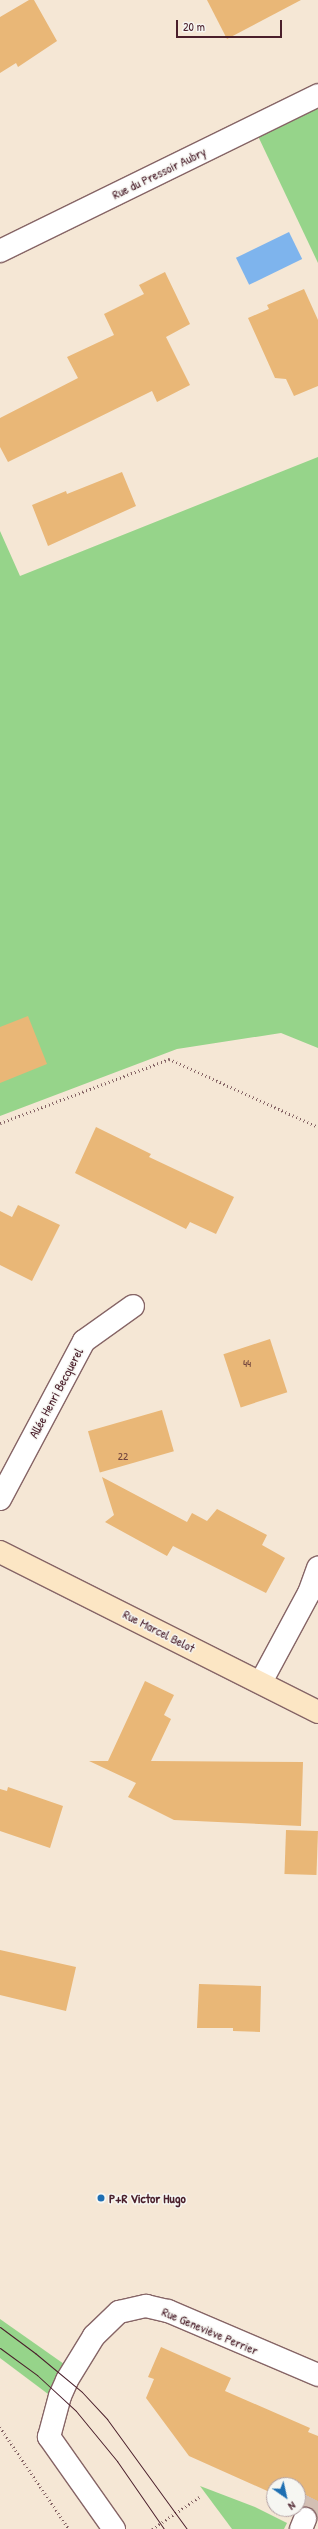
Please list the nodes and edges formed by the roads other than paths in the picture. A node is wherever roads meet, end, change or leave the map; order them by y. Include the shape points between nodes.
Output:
1 (318, 95) edge
2 (0, 251) edge
3 (133, 1306) dead end
4 (0, 1498) edge
5 (0, 1552) edge
6 (318, 1568) edge
7 (261, 1682) junction
8 (318, 1712) edge
9 (318, 2375) edge
10 (114, 2529) edge

1 - 2 street, Rue du Pressoir Aubry
3 - 4 street, Allée Henri Becquerel via 84,1341
5 - 7 main road, Rue Marcel Belot
6 - 7 street via 309,1593
7 - 8 main road, Rue Marcel Belot
9 - 10 street, Rue Geneviève Perrier via 168,2311 146,2306 118,2312 94,2336 67,2380 49,2436

